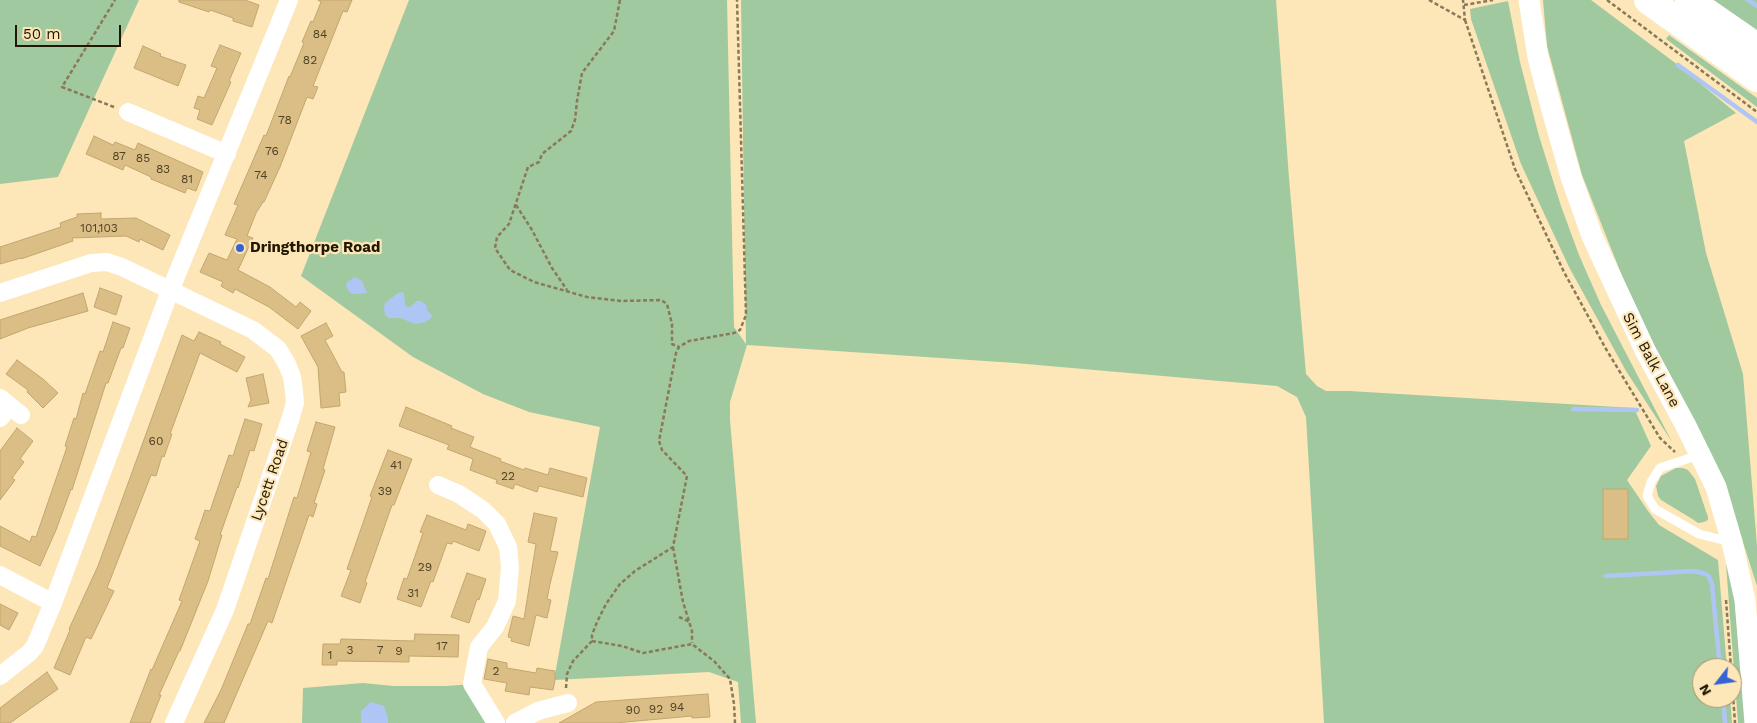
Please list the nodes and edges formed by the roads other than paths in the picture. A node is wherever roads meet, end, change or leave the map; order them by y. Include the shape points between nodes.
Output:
1 (290, 0) edge
2 (1528, 0) edge
3 (1648, 0) edge
4 (1688, 0) edge
5 (1757, 47) edge
6 (1757, 78) edge
7 (128, 112) road end
8 (226, 154) junction
9 (170, 291) junction
10 (0, 293) edge
11 (1692, 457) junction
12 (438, 485) dead end
13 (1732, 542) junction
14 (0, 575) edge
15 (54, 603) junction
16 (0, 676) edge
17 (568, 703) road end
18 (174, 723) edge
19 (496, 723) edge
20 (515, 723) edge
21 (1755, 723) edge

1 - 8 street
2 - 11 street, Sim Balk Lane via 1550,103 1592,236
3 - 6 highway
4 - 5 highway
7 - 8 street
8 - 9 street
9 - 10 street, Lycett Road via 107,262 90,263
9 - 15 street
9 - 18 street, Lycett Road via 253,330 278,349 292,377 294,403 225,610
11 - 13 street, Sim Balk Lane via 1716,487
11 - 13 lane via 1660,468 1647,496 1655,509 1699,534
12 - 19 street via 483,510 497,524 508,546 510,567 506,601 495,627 479,647 472,684
13 - 21 street, Sim Balk Lane via 1745,600
14 - 15 street
15 - 16 street via 35,646
17 - 20 street via 538,711

